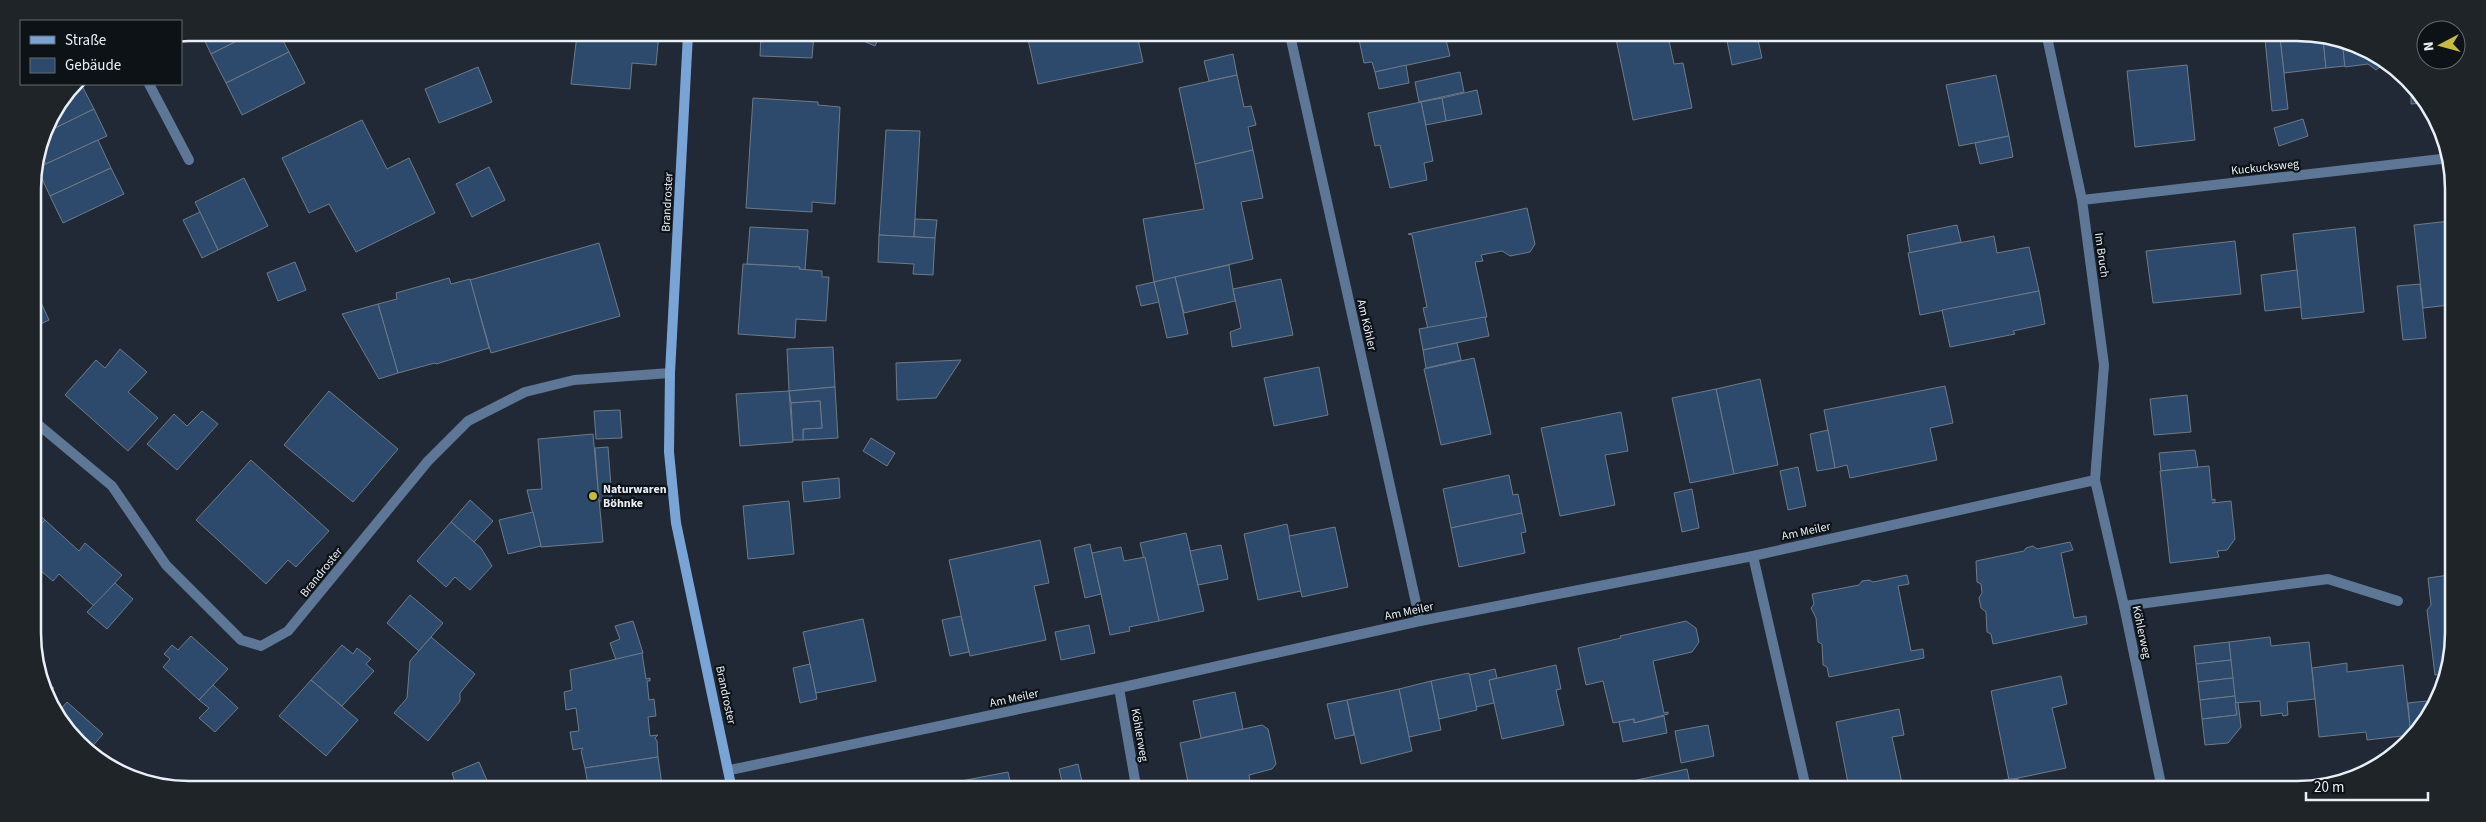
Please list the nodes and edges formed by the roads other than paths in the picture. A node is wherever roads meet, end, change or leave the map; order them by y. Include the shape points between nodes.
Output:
1 (1291, 41) edge
2 (2048, 41) edge
3 (688, 42) edge
4 (150, 85) edge
5 (2442, 159) edge
6 (189, 160) dead end
7 (2082, 200) junction
8 (670, 372) junction
9 (41, 427) edge
10 (2095, 480) junction
11 (1753, 556) junction
12 (2398, 601) dead end
13 (2124, 606) junction
14 (1420, 621) junction
15 (1119, 688) junction
16 (730, 770) junction
17 (1804, 780) edge
18 (2160, 780) edge
19 (731, 781) edge
20 (1135, 781) edge

1 - 14 street, Am Köhler
2 - 7 street, Im Bruch
3 - 8 street, Brandroster
4 - 6 street
5 - 7 street, Kuckucksweg
7 - 10 street, Im Bruch via 2104,365
8 - 9 street, Brandroster via 574,380 525,392 468,421 428,461 288,631 261,646 241,640 166,565 112,486
8 - 16 street, Brandroster via 669,452 676,523
10 - 11 street, Am Meiler
10 - 13 street, Köhlerweg
11 - 14 street, Am Meiler
11 - 17 street
12 - 13 street via 2328,579
13 - 18 street, Köhlerweg
14 - 15 street, Am Meiler
15 - 16 street, Am Meiler
15 - 20 street, Köhlerweg
16 - 19 street, Brandroster

